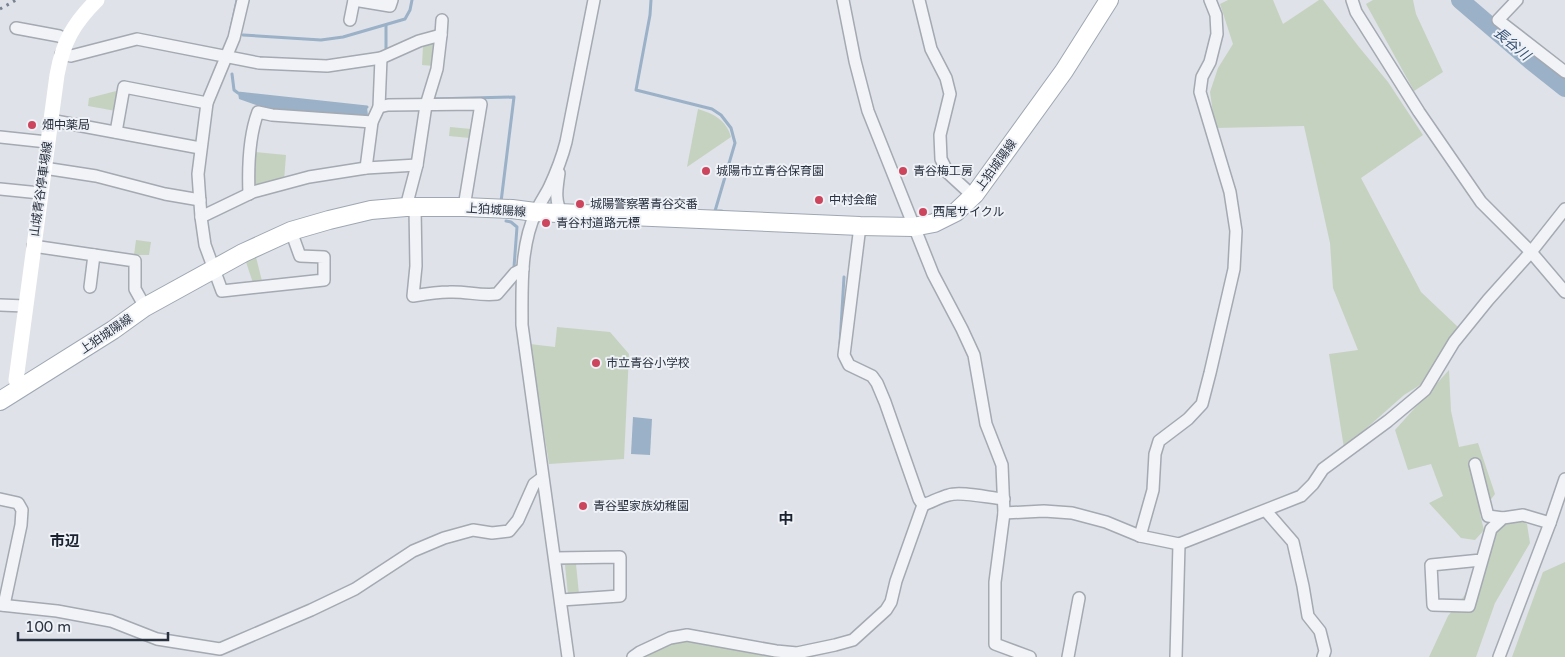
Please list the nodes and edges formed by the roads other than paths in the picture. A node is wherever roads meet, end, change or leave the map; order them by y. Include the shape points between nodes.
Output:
1 (97, 0) edge
2 (243, 0) edge
3 (354, 0) edge
4 (392, 0) edge
5 (594, 0) edge
6 (843, 0) edge
7 (920, 0) edge
8 (1109, 0) edge
9 (1210, 0) edge
10 (1352, 0) edge
11 (1517, 0) edge
12 (350, 20) dead end
13 (442, 20) dead end
14 (16, 28) dead end
15 (441, 35) junction
16 (64, 47) junction
17 (226, 57) junction
18 (381, 58) junction
19 (1565, 72) edge
20 (207, 103) junction
21 (426, 105) junction
22 (379, 107) junction
23 (50, 120) junction
24 (372, 122) junction
25 (116, 132) junction
26 (0, 137) edge
27 (47, 142) junction
28 (200, 148) junction
29 (561, 159) junction
30 (417, 165) junction
31 (44, 168) junction
32 (366, 168) junction
33 (0, 189) edge
34 (40, 193) junction
35 (249, 194) junction
36 (973, 196) junction
37 (200, 200) junction
38 (464, 207) junction
39 (410, 208) junction
40 (1565, 209) edge
41 (535, 212) junction
42 (562, 214) junction
43 (201, 217) junction
44 (860, 226) junction
45 (913, 227) junction
46 (291, 232) junction
47 (33, 246) junction
48 (1531, 252) junction
49 (94, 255) junction
50 (523, 269) junction
51 (214, 270) junction
52 (90, 288) dead end
53 (1565, 292) edge
54 (0, 305) edge
55 (25, 306) junction
56 (145, 307) junction
57 (20, 389) junction
58 (0, 400) edge
59 (1475, 464) dead end
60 (542, 478) junction
61 (1565, 479) edge
62 (1004, 499) junction
63 (0, 500) edge
64 (923, 505) junction
65 (1266, 511) junction
66 (1004, 513) junction
67 (1503, 518) junction
68 (1550, 523) junction
69 (1140, 536) junction
70 (1179, 544) junction
71 (555, 558) junction
72 (1481, 560) junction
73 (1079, 598) dead end
74 (560, 600) junction
75 (2, 605) edge
76 (568, 657) edge
77 (634, 657) edge
78 (1030, 657) edge
79 (1068, 657) edge
80 (1176, 657) edge
81 (1323, 657) edge
82 (1499, 657) edge

1 - 16 main road, 山城青谷停車場線 via 84,13
2 - 17 street
3 - 4 street via 390,6
3 - 12 street
5 - 29 street
6 - 45 street via 868,111
7 - 36 street via 931,49 946,78 950,94 940,135 941,159 948,173
8 - 36 main road, 上狛城陽線 via 1064,71
9 - 69 street via 1216,15 1217,34 1200,92 1230,192 1236,230 1234,269 1202,404 1159,441 1153,490
10 - 48 street via 1361,20 1419,112 1481,202
11 - 19 street via 1498,20
13 - 15 street
14 - 16 street via 59,36
15 - 18 street
15 - 21 street via 437,69
16 - 17 street via 71,56 137,39
16 - 23 main road, 山城青谷停車場線
17 - 18 street via 259,63 327,66
17 - 20 street
18 - 22 street
20 - 25 street via 124,87
20 - 28 street
21 - 22 street
21 - 30 street
21 - 38 street via 481,104
22 - 24 street
23 - 25 street
23 - 27 main road, 山城青谷停車場線
24 - 32 street
24 - 35 street via 272,116 258,112 253,124
25 - 28 street
26 - 27 street
27 - 31 main road, 山城青谷停車場線
28 - 37 street
29 - 41 street
29 - 42 street via 556,197
30 - 32 street
30 - 39 street
31 - 34 main road, 山城青谷停車場線
31 - 37 street via 96,176
32 - 35 street via 309,177
33 - 34 street
34 - 47 main road, 山城青谷停車場線
35 - 43 street
36 - 45 main road, 上狛城陽線 via 956,212 934,223
37 - 43 street
38 - 39 main road, 上狛城陽線
38 - 41 main road, 上狛城陽線
39 - 46 main road, 上狛城陽線 via 371,210
39 - 50 street via 416,266 413,296 449,292 484,296 497,294
40 - 48 street
41 - 42 main road, 上狛城陽線
41 - 50 street
42 - 44 main road, 上狛城陽線
43 - 51 street via 205,245
44 - 45 main road, 上狛城陽線
44 - 64 street via 844,355 849,365 865,371 877,383
45 - 62 street via 932,274 974,355 986,424 1002,465
46 - 51 main road, 上狛城陽線
46 - 51 street via 300,256 324,257 324,280 222,291
47 - 49 street
47 - 55 main road, 山城青谷停車場線
48 - 53 street
48 - 65 street via 1454,342 1425,390 1323,468 1301,496
49 - 52 street
49 - 56 street via 135,261 135,289
50 - 60 street via 522,325
51 - 56 main road, 上狛城陽線
54 - 55 street
55 - 57 main road, 山城青谷停車場線 via 16,380
56 - 57 main road, 上狛城陽線
57 - 58 main road, 上狛城陽線
59 - 67 street via 1488,516
60 - 71 street
60 - 75 street via 534,484 518,520 509,531 473,530 444,538 413,552 355,589 220,648 158,639 111,621
61 - 68 street
62 - 64 street via 959,493
62 - 66 street
63 - 75 street via 18,502 22,510
64 - 77 street via 891,602 853,640 796,653 687,635 670,638
65 - 70 street
65 - 81 street via 1292,542 1308,616 1320,630 1325,651
66 - 69 street via 1072,513
66 - 78 street via 995,582 995,644
67 - 68 street via 1523,515
67 - 72 street via 1491,529
68 - 82 street
69 - 70 street
70 - 80 street
71 - 74 street
71 - 74 street via 620,557 620,596
72 - 72 street via 1469,606 1433,604 1431,565
73 - 79 street
74 - 76 street

